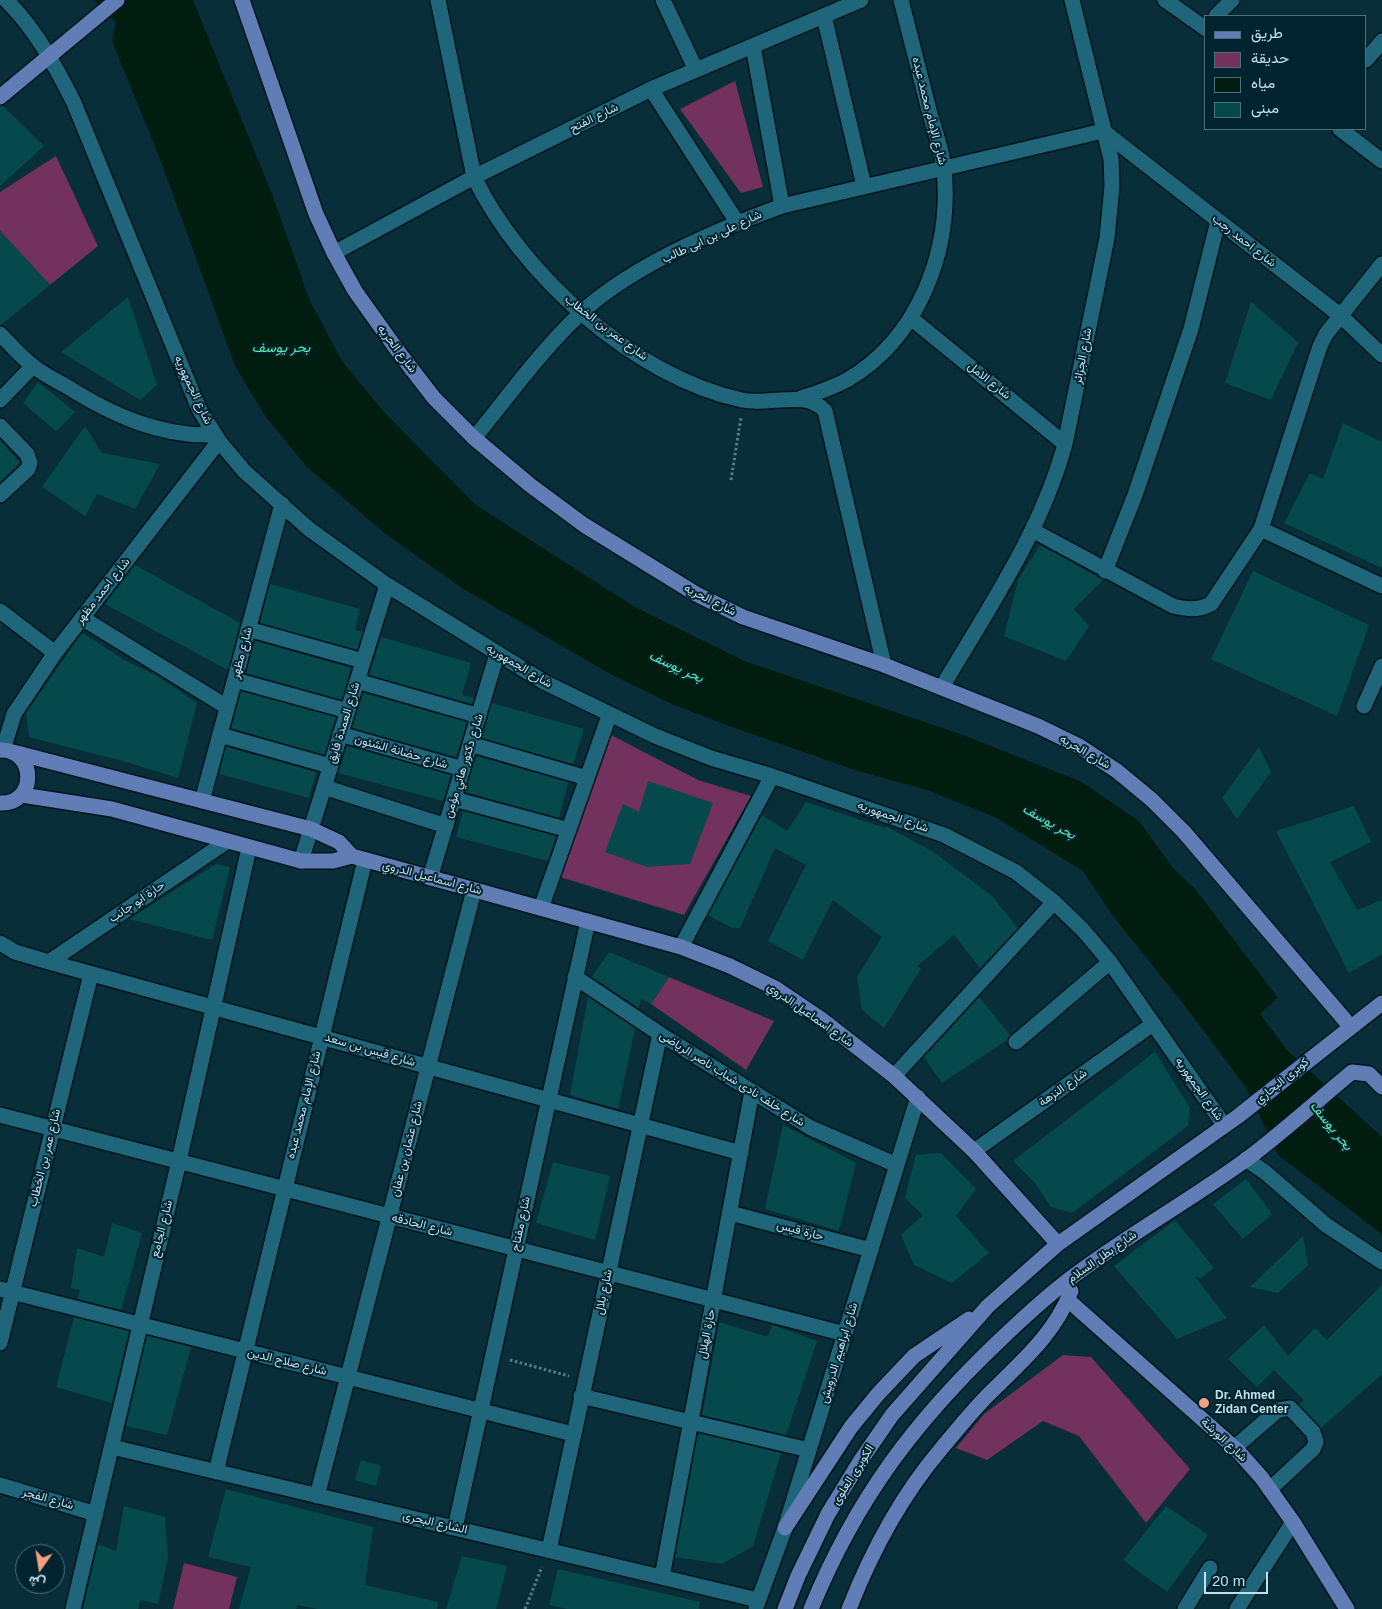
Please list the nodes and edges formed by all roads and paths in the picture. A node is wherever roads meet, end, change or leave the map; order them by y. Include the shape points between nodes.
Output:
1 (6, 0) edge
2 (117, 0) edge
3 (242, 0) edge
4 (438, 0) edge
5 (663, 0) edge
6 (862, 0) edge
7 (901, 0) edge
8 (1072, 0) edge
9 (1165, 0) edge
10 (1232, 0) edge
11 (1217, 15) edge
12 (824, 16) junction
13 (1204, 27) edge
14 (1382, 41) edge
15 (753, 46) junction
16 (48, 55) junction
17 (1367, 59) edge
18 (696, 70) junction
19 (651, 89) junction
20 (0, 97) edge
21 (1341, 130) edge
22 (1103, 131) junction
23 (1382, 161) edge
24 (944, 167) junction
25 (474, 177) junction
26 (864, 186) junction
27 (782, 206) junction
28 (1218, 221) junction
29 (737, 222) junction
30 (334, 254) junction
31 (1382, 264) edge
32 (581, 313) junction
33 (1340, 316) junction
34 (912, 319) junction
35 (0, 334) edge
36 (1382, 355) edge
37 (33, 366) junction
38 (801, 398) junction
39 (0, 400) edge
40 (743, 400) junction
41 (0, 426) edge
42 (217, 438) junction
43 (474, 438) junction
44 (1066, 444) junction
45 (731, 480) dead end
46 (0, 495) edge
47 (282, 504) junction
48 (1260, 529) junction
49 (1034, 531) junction
50 (1105, 570) junction
51 (387, 585) junction
52 (1382, 586) edge
53 (0, 611) edge
54 (82, 618) junction
55 (248, 629) junction
56 (55, 653) junction
57 (497, 654) junction
58 (363, 661) junction
59 (884, 665) junction
60 (1382, 666) edge
61 (235, 680) junction
62 (357, 681) junction
63 (942, 688) junction
64 (1364, 706) dead end
65 (227, 707) junction
66 (348, 711) junction
67 (479, 716) junction
68 (609, 716) junction
69 (340, 734) junction
70 (220, 735) junction
71 (470, 744) junction
72 (5, 751) edge
73 (330, 766) junction
74 (462, 769) junction
75 (772, 776) junction
76 (587, 778) junction
77 (324, 787) junction
78 (454, 799) junction
79 (12, 800) edge
80 (202, 801) junction
81 (0, 817) edge
82 (446, 826) junction
83 (311, 829) junction
84 (569, 830) junction
85 (226, 842) junction
86 (249, 848) junction
87 (359, 858) junction
88 (301, 861) junction
89 (430, 878) junction
90 (474, 890) junction
91 (1054, 902) junction
92 (541, 908) junction
93 (588, 921) junction
94 (0, 943) edge
95 (681, 946) junction
96 (49, 962) junction
97 (1110, 962) junction
98 (91, 974) junction
99 (575, 977) junction
100 (1382, 1003) edge
101 (213, 1007) junction
102 (1153, 1024) junction
103 (1350, 1026) junction
104 (660, 1034) junction
105 (321, 1036) junction
106 (1016, 1042) dead end
107 (428, 1066) junction
108 (894, 1076) junction
109 (1382, 1087) edge
110 (752, 1091) junction
111 (918, 1096) junction
112 (549, 1100) junction
113 (0, 1115) edge
114 (640, 1125) junction
115 (1224, 1125) junction
116 (52, 1129) junction
117 (974, 1151) junction
118 (741, 1153) junction
119 (1246, 1159) junction
120 (179, 1161) junction
121 (897, 1165) junction
122 (284, 1189) junction
123 (730, 1212) junction
124 (389, 1216) junction
125 (1058, 1244) junction
126 (516, 1249) junction
127 (871, 1250) junction
128 (1382, 1262) edge
129 (608, 1272) junction
130 (1078, 1272) junction
131 (6, 1291) edge
132 (713, 1300) junction
133 (1068, 1300) junction
134 (988, 1306) junction
135 (139, 1324) junction
136 (845, 1334) junction
137 (0, 1343) edge
138 (245, 1351) junction
139 (492, 1356) junction
140 (348, 1377) junction
141 (585, 1380) junction
142 (954, 1384) joint
143 (582, 1396) junction
144 (481, 1411) junction
145 (690, 1422) junction
146 (573, 1434) junction
147 (112, 1447) junction
148 (1234, 1448) junction
149 (809, 1450) junction
150 (216, 1472) junction
151 (0, 1485) edge
152 (1270, 1489) junction
153 (317, 1496) junction
154 (96, 1514) junction
155 (1293, 1522) junction
156 (455, 1528) junction
157 (784, 1528) junction
158 (548, 1550) junction
159 (1210, 1568) dead end
160 (662, 1577) junction
161 (757, 1604) edge
162 (1343, 1607) edge
163 (73, 1609) edge
164 (525, 1609) edge
165 (785, 1609) edge
166 (811, 1609) edge
167 (849, 1609) edge
168 (1185, 1609) edge
169 (1237, 1609) edge

1 - 16 street, شارع الجمهوريه
2 - 16 main road
3 - 30 main road, شارع الحريه via 316,214
4 - 25 street, شارع عمر بن الخطاب
5 - 18 street
6 - 12 street, شارع الفتح
7 - 24 street, شارع الإمام محمد عبده
8 - 22 street, شارع الجزائر
9 - 13 street
10 - 11 street
12 - 15 street, شارع الفتح
12 - 26 street
14 - 17 street
15 - 18 street, شارع الفتح
15 - 27 street
16 - 20 main road
16 - 42 street, شارع الجمهوريه via 74,103 183,373 199,409
18 - 19 street, شارع الفتح
19 - 25 street, شارع الفتح
19 - 29 street
21 - 23 street
22 - 24 street, شارع على بن ابى طالب
22 - 28 street, شارع احمد رجب
22 - 44 street, شارع الجزائر via 1111,159 1110,214
24 - 26 street, شارع على بن ابى طالب
24 - 34 street, شارع الإمام محمد عبده via 945,199 940,238 930,276
25 - 30 street, شارع الفتح
25 - 32 street, شارع عمر بن الخطاب via 487,203 518,247
26 - 27 street, شارع على بن ابى طالب
27 - 29 street, شارع على بن ابى طالب
28 - 33 street, شارع احمد رجب
28 - 50 street via 1186,347 1136,495
29 - 32 street, شارع على بن ابى طالب via 662,259 612,289
30 - 43 main road, شارع الحريه via 355,291 395,348 434,398
31 - 33 street
32 - 40 street, شارع عمر بن الخطاب via 638,355 670,373 708,390
32 - 43 street, شارع على بن ابى طالب
33 - 36 street, شارع احمد رجب
33 - 48 street via 1320,346
34 - 38 street, شارع الإمام محمد عبده via 893,342 855,374 827,390
34 - 44 street, شارع الامل
35 - 37 street
37 - 39 street
37 - 42 street via 90,401 144,426
38 - 40 street, شارع عمر بن الخطاب via 769,402
38 - 59 street via 825,411
40 - 45 path
41 - 46 street via 27,454 30,463 28,469
42 - 47 street, شارع الجمهوريه via 244,471
42 - 54 street, شارع احمد مظهر
43 - 59 main road, شارع الحريه via 584,525 696,594 743,617
44 - 49 street, شارع الجزائر via 1054,484
47 - 51 street, شارع الجمهوريه via 309,529
47 - 55 street, شارع مظهر
48 - 50 street via 1211,604 1201,609 1172,606
48 - 52 street
49 - 50 street
49 - 63 street, شارع الجزائر
51 - 57 street, شارع الجمهوريه
51 - 58 street, شارع العمدة فايق
53 - 56 street
54 - 56 street, شارع احمد مظهر
54 - 65 street
55 - 58 street
55 - 61 street, شارع مظهر
56 - 72 street, شارع احمد مظهر via 14,714
57 - 67 street, شارع دكتور هاني مؤمن
57 - 68 street, شارع الجمهوريه
58 - 62 street, شارع العمدة فايق
59 - 63 main road, شارع الحريه
60 - 64 street
61 - 65 street, شارع مظهر
61 - 66 street
62 - 66 street, شارع العمدة فايق
62 - 67 street
63 - 103 main road, شارع الحريه via 1038,726 1079,746 1117,771 1184,832
65 - 70 street, شارع مظهر
66 - 69 street, شارع العمدة فايق
67 - 71 street, شارع دكتور هاني مؤمن
68 - 75 street, شارع الجمهوريه via 711,758
68 - 76 street
69 - 73 street, شارع العمدة فايق
69 - 74 street, شارع حضانة الشئون
70 - 73 street
70 - 80 street, شارع مظهر
71 - 74 street, شارع دكتور هاني مؤمن
71 - 76 street
72 - 79 main road via 22,758 30,777 28,787
72 - 80 main road, شارع اسماعيل الدروي
73 - 77 street, شارع العمدة فايق
74 - 78 street, شارع دكتور هاني مؤمن
75 - 91 street, شارع الجمهوريه via 944,835 1016,872
75 - 95 street
76 - 84 street
77 - 82 street
77 - 83 street, شارع العمدة فايق
78 - 82 street, شارع دكتور هاني مؤمن
78 - 84 street
79 - 81 main road
79 - 85 main road, شارع اسماعيل الدروي via 112,810
80 - 83 main road, شارع اسماعيل الدروي
82 - 89 street, شارع دكتور هاني مؤمن
83 - 87 main road, شارع اسماعيل الدروي via 339,842
83 - 88 street, شارع العمدة فايق
84 - 92 street
85 - 86 main road, شارع اسماعيل الدروي
85 - 96 street, حارة ابو جانب
86 - 88 main road, شارع اسماعيل الدروي
86 - 101 street, شارع الجامع
87 - 88 main road, شارع اسماعيل الدروي via 333,862
87 - 89 main road, شارع اسماعيل الدروي
87 - 105 street, شارع الإمام محمد عبده
89 - 90 main road, شارع اسماعيل الدروي
90 - 92 main road, شارع اسماعيل الدروي
90 - 107 street, شارع عثمان بن عفان
91 - 97 street, شارع الجمهوريه
91 - 108 street
92 - 93 main road, شارع اسماعيل الدروي
93 - 95 main road, شارع اسماعيل الدروي
93 - 99 street, شارع مفتاح
94 - 96 street, شارع قيس بن سعد via 15,952
95 - 108 main road, شارع اسماعيل الدروي via 775,988
96 - 98 street, شارع قيس بن سعد
97 - 102 street, شارع الجمهوريه
97 - 106 street
98 - 101 street, شارع قيس بن سعد
98 - 116 street, شارع عمر بن الخطاب
99 - 104 street, شارع خلف نادى شباب ناصر الرياضى
99 - 112 street, شارع مفتاح
100 - 103 main road
101 - 105 street, شارع قيس بن سعد
101 - 120 street, شارع الجامع
102 - 115 street, شارع الجمهوريه
102 - 117 street, شارع النزهة
103 - 115 main road, كوبرى البحاري
104 - 110 street, شارع خلف نادى شباب ناصر الرياضى
104 - 114 street, شارع بلال
105 - 107 street, شارع قيس بن سعد
105 - 122 street, شارع الإمام محمد عبده
107 - 112 street, شارع قيس بن سعد
107 - 124 street, شارع عثمان بن عفان
108 - 111 main road, شارع اسماعيل الدروي
109 - 119 main road, شارع بطل السلام via 1369,1074 1352,1072
110 - 118 street, حارة الهلال
110 - 121 street, شارع خلف نادى شباب ناصر الرياضى via 811,1128
111 - 117 main road, شارع اسماعيل الدروي
111 - 121 street, شارع ابراهيم الدرويش
112 - 114 street, شارع قيس بن سعد
112 - 126 street, شارع مفتاح
113 - 116 street, شارع الحادقه
114 - 118 street, شارع قيس بن سعد
114 - 129 street, شارع بلال
115 - 125 main road
116 - 120 street, شارع الحادقه
116 - 131 street, شارع عمر بن الخطاب
117 - 125 main road, شارع اسماعيل الدروي
118 - 123 street, حارة الهلال
119 - 128 street via 1326,1225
119 - 130 main road, شارع بطل السلام
120 - 122 street, شارع الحادقه
120 - 135 street, شارع الجامع
121 - 127 street, شارع ابراهيم الدرويش
122 - 124 street, شارع الحادقه
122 - 138 street, شارع الإمام محمد عبده
123 - 127 street, حارة قيس
123 - 132 street, حارة الهلال
124 - 126 street, شارع الحادقه
124 - 140 street, شارع عثمان بن عفان
125 - 134 main road
126 - 129 street, شارع الحادقه
126 - 139 street, شارع مفتاح
127 - 136 street, شارع ابراهيم الدرويش
129 - 132 street, شارع الحادقه
129 - 141 street, شارع بلال
130 - 133 main road
130 - 142 main road, شارع بطل السلام
131 - 135 street, شارع صلاح الدين
131 - 137 street, شارع عمر بن الخطاب
132 - 136 street, شارع الحادقه
132 - 145 street, حارة الهلال
133 - 148 main road, شارع الورشة
133 - 167 main road via 1042,1341 987,1396 940,1450 897,1512 859,1582
134 - 157 main road via 914,1356 878,1394 851,1427
134 - 165 main road, الكوبرى العلوى via 892,1415 861,1460 828,1514
135 - 138 street, شارع صلاح الدين
135 - 147 street, شارع الجامع
136 - 149 street, شارع ابراهيم الدرويش
138 - 140 street, شارع صلاح الدين
138 - 150 street, شارع الإمام محمد عبده
139 - 141 path
139 - 144 street, شارع مفتاح
140 - 144 street, شارع صلاح الدين
140 - 153 street, شارع عثمان بن عفان
141 - 143 street, شارع بلال
142 - 166 main road, الكوبرى العلوى via 883,1471 846,1535
143 - 145 street
143 - 146 street, شارع بلال
144 - 146 street, شارع صلاح الدين
144 - 156 street, شارع مفتاح
145 - 149 street
145 - 160 street, حارة الهلال
146 - 158 street, شارع بلال
147 - 150 street, الشارع البحرى
147 - 154 street, شارع الجامع
148 - 152 main road, شارع الورشة
148 - 152 street via 1278,1410 1286,1408 1290,1408 1313,1432 1316,1442 1313,1449
149 - 157 street, شارع ابراهيم الدرويش
150 - 153 street, الشارع البحرى
151 - 154 street, شارع الفجر
152 - 155 main road, شارع الورشة
153 - 156 street, الشارع البحرى
154 - 163 street, شارع الجامع
155 - 162 main road, شارع الورشة
155 - 169 street
156 - 158 street, الشارع البحرى
157 - 161 street, شارع ابراهيم الدرويش
158 - 160 street, الشارع البحرى
158 - 164 path
159 - 168 street
160 - 161 street, الشارع البحرى

